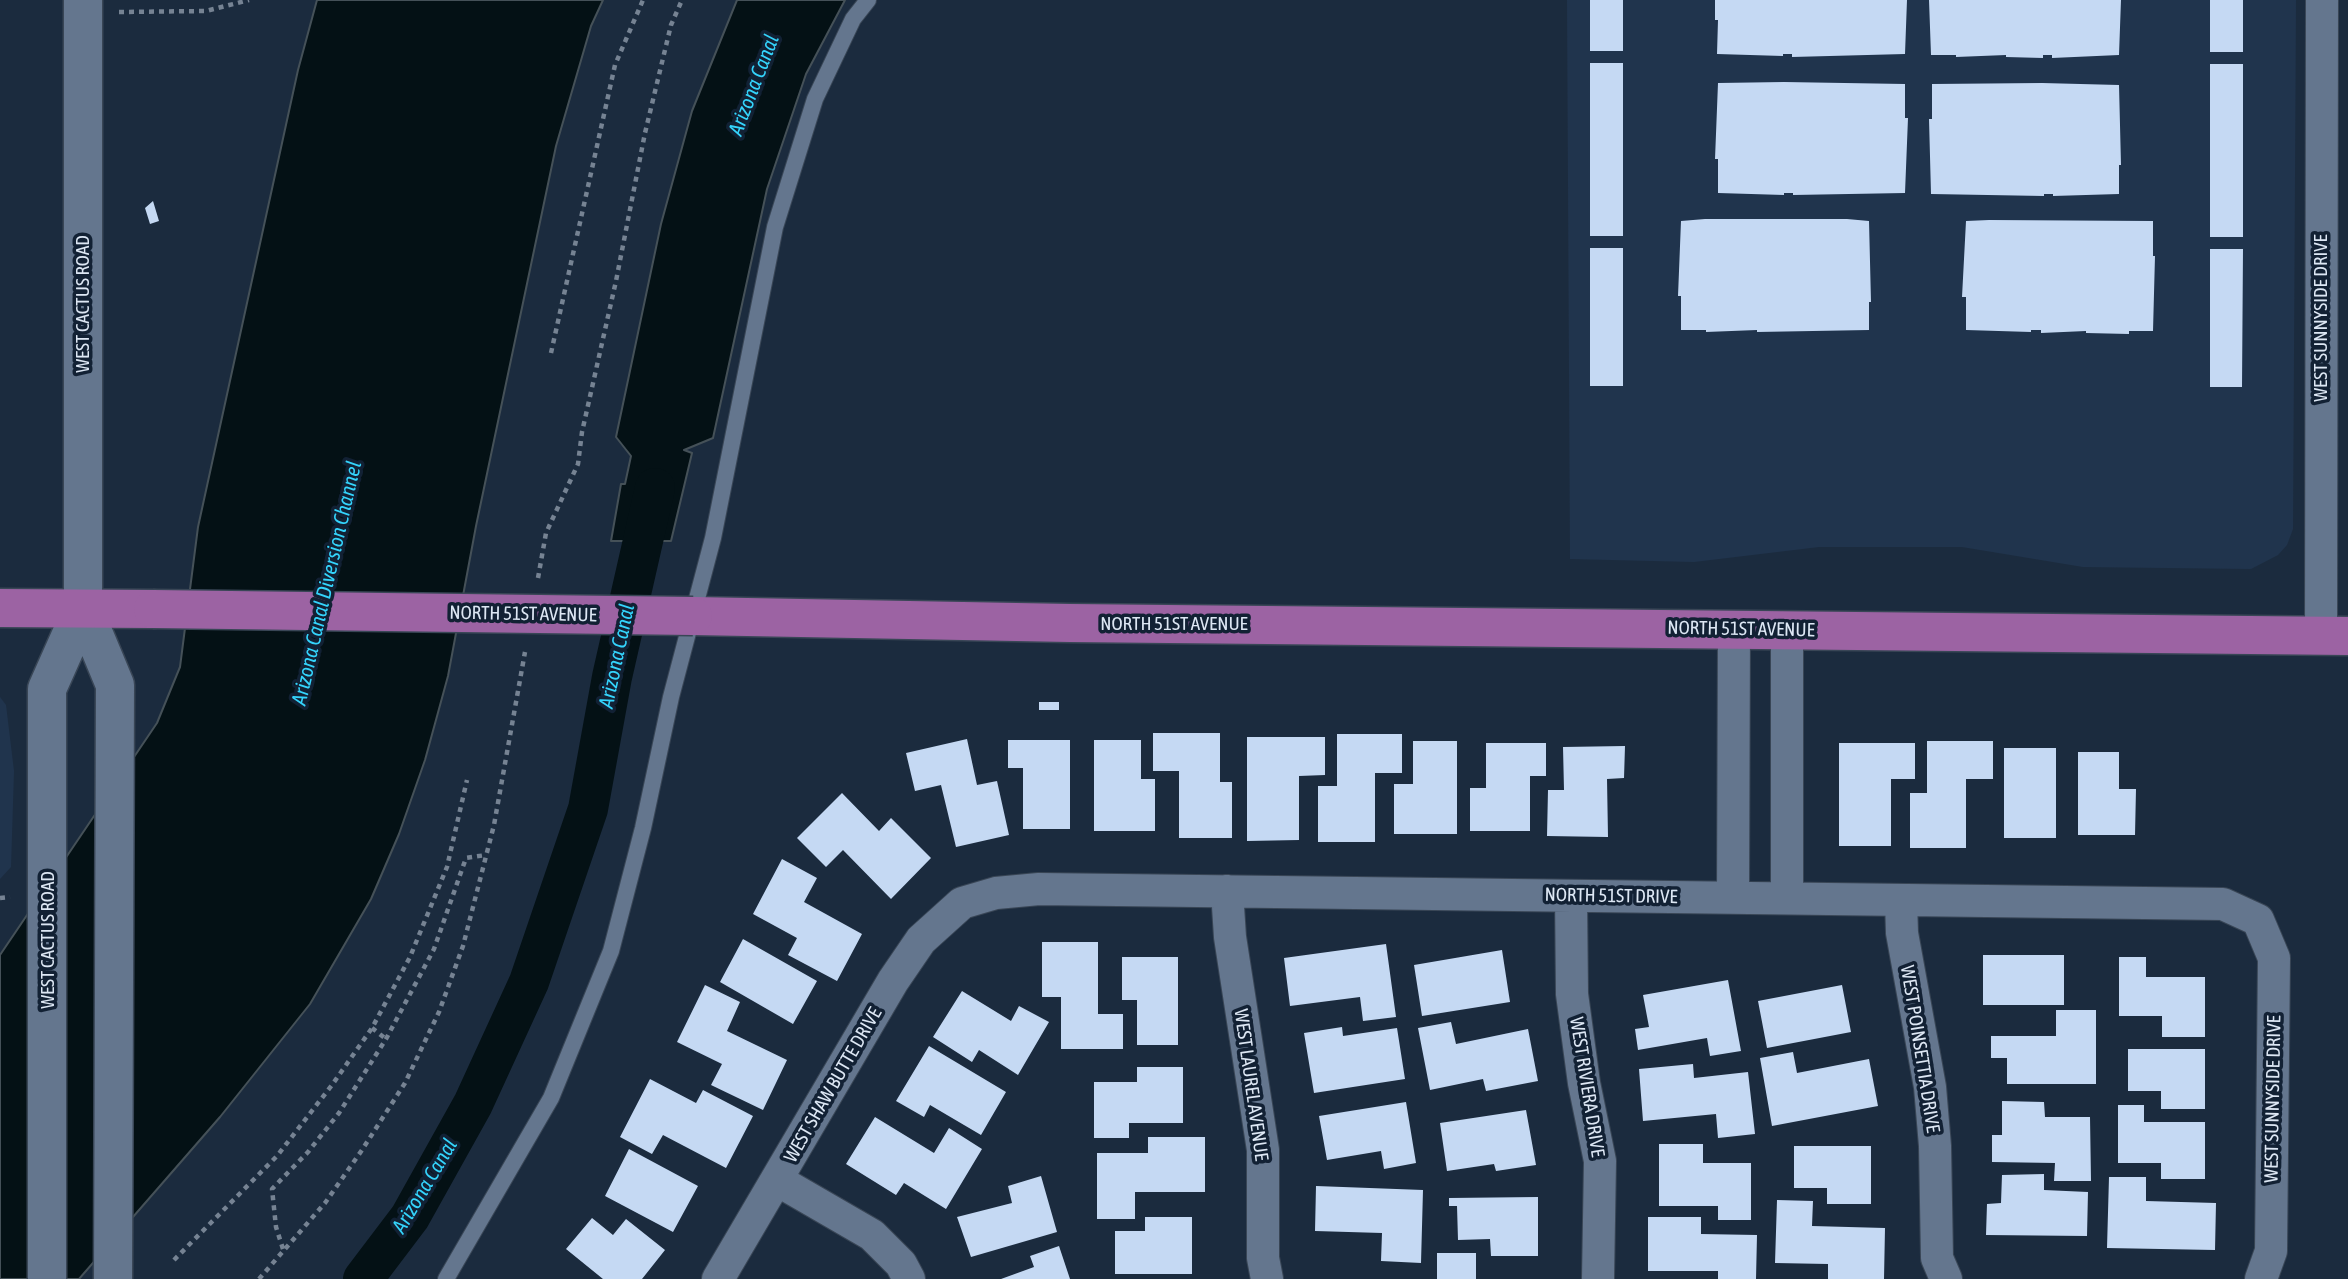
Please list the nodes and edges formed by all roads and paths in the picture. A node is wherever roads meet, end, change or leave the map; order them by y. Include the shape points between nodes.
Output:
1 (249, 0) edge
2 (643, 0) edge
3 (681, 0) edge
4 (868, 0) edge
5 (2322, 0) edge
6 (83, 6) edge
7 (551, 354) dead end
8 (536, 587) dead end
9 (0, 608) edge
10 (83, 608) junction
11 (693, 616) junction
12 (1734, 628) junction
13 (1787, 629) junction
14 (2334, 636) edge
15 (527, 641) dead end
16 (467, 780) dead end
17 (486, 855) junction
18 (1227, 891) junction
19 (1571, 896) junction
20 (1733, 898) junction
21 (1787, 898) junction
22 (1901, 901) junction
23 (962, 903) joint
24 (2258, 920) joint
25 (372, 1028) junction
26 (386, 1039) junction
27 (777, 1180) junction
28 (283, 1249) junction
29 (174, 1261) dead end
30 (47, 1279) edge
31 (113, 1279) edge
32 (259, 1279) edge
33 (446, 1279) edge
34 (718, 1279) edge
35 (909, 1279) edge
36 (1267, 1279) edge
37 (1598, 1279) edge
38 (1946, 1279) edge
39 (2261, 1279) edge

1 - 6 path via 206,11
2 - 7 path via 615,65
3 - 8 path via 645,133 578,464 546,533
4 - 11 lane via 853,19 815,99 775,227
5 - 14 street, WEST SUNNYSIDE DRIVE
6 - 10 main road, WEST CACTUS ROAD
9 - 10 main road, NORTH 51ST AVENUE
10 - 11 main road, NORTH 51ST AVENUE, bridge
10 - 30 main road, WEST CACTUS ROAD via 47,689
10 - 31 main road, WEST CACTUS ROAD via 115,685
11 - 12 main road, NORTH 51ST AVENUE
11 - 33 lane via 611,951 551,1098
12 - 13 main road, NORTH 51ST AVENUE
12 - 20 street
13 - 14 main road, NORTH 51ST AVENUE
13 - 21 street
15 - 17 path
16 - 25 path via 447,867 410,957
17 - 26 path via 466,858 434,949
17 - 28 path via 459,957 405,1083 325,1203
18 - 19 street, NORTH 51ST DRIVE
18 - 23 street, NORTH 51ST DRIVE via 1040,889 996,893
18 - 36 street, WEST LAUREL AVENUE via 1230,937 1264,1150 1263,1258
19 - 20 street, NORTH 51ST DRIVE
19 - 37 street, WEST RIVIERA DRIVE via 1572,994 1600,1161
20 - 21 street, NORTH 51ST DRIVE
21 - 22 street, NORTH 51ST DRIVE
22 - 24 street, NORTH 51ST DRIVE via 2223,904
22 - 38 street, WEST POINSETTIA DRIVE via 1902,933 1930,1087 1937,1258
23 - 27 street, WEST SHAW BUTTE DRIVE via 920,940
24 - 39 street, WEST SUNNYSIDE DRIVE via 2274,958 2271,1251
25 - 26 path
25 - 29 path via 277,1156
26 - 28 path via 339,1113 272,1189
27 - 34 street, WEST SHAW BUTTE DRIVE
27 - 35 street via 872,1235 901,1264
28 - 32 path

